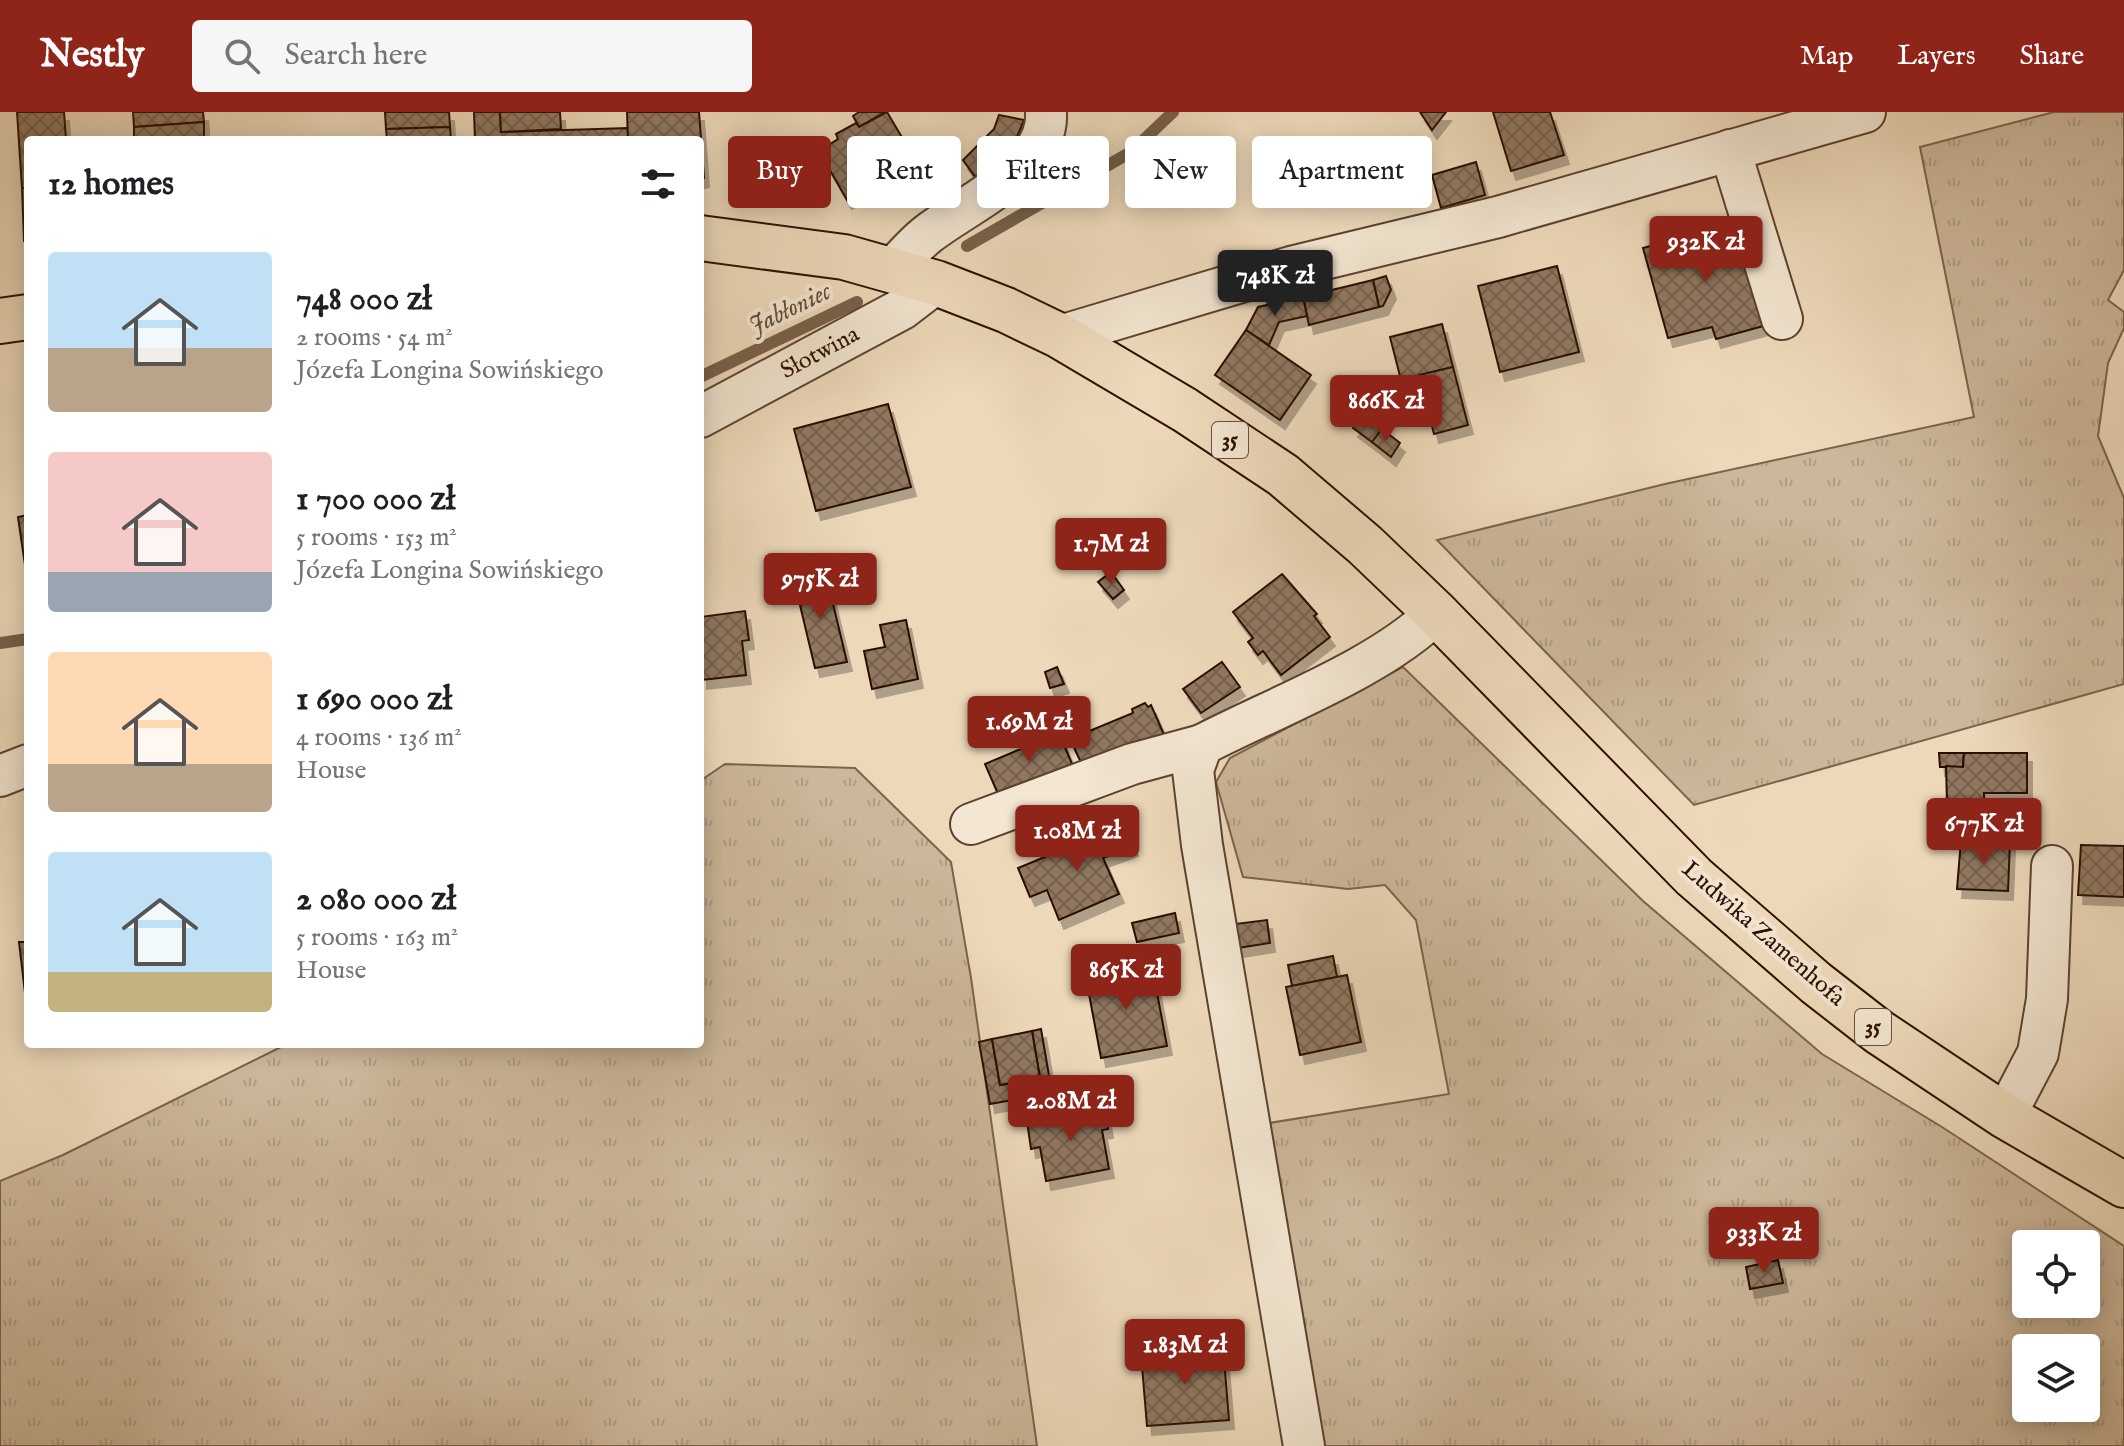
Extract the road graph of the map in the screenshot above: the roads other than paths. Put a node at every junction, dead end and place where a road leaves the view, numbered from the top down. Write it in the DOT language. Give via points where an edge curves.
graph roads {
  1 [pos="1046,112"];
  2 [pos="1865,112"];
  3 [pos="1730,150"];
  4 [pos="704,238"];
  5 [pos="893,269"];
  6 [pos="936,283"];
  7 [pos="24,318"];
  8 [pos="1782,319"];
  9 [pos="0,321"];
  10 [pos="1060,336"];
  11 [pos="704,415"];
  12 [pos="1436,613"];
  13 [pos="1202,745"];
  14 [pos="24,767"];
  15 [pos="0,776"];
  16 [pos="971,824"];
  17 [pos="2052,866"];
  18 [pos="2005,1116"];
  19 [pos="2124,1185"];
  20 [pos="1304,1446"];
  1 -- 5 [label="street" via="1037,147 1019,171 927,235"];
  2 -- 3 [label="street"];
  3 -- 8 [label="street"];
  3 -- 10 [label="street" via="1498,217 1291,267"];
  4 -- 5 [label="main road, 35" via="791,248"];
  5 -- 6 [label="main road, 35"];
  6 -- 10 [label="main road, 35"];
  6 -- 11 [label="street, Słotwina" via="902,309"];
  7 -- 9 [label="main road"];
  10 -- 12 [label="main road, 35" via="1283,475"];
  12 -- 13 [label="street" via="1412,637 1377,658"];
  12 -- 18 [label="main road, Ludwika Zamenhofa / 35" via="1649,833 1816,983"];
  13 -- 16 [label="street" via="1132,764"];
  13 -- 20 [label="street" via="1193,770 1202,845"];
  14 -- 15 [label="street"];
  17 -- 18 [label="street" via="2047,999 2038,1053"];
  18 -- 19 [label="main road, Ludwika Zamenhofa / 35"];
}
